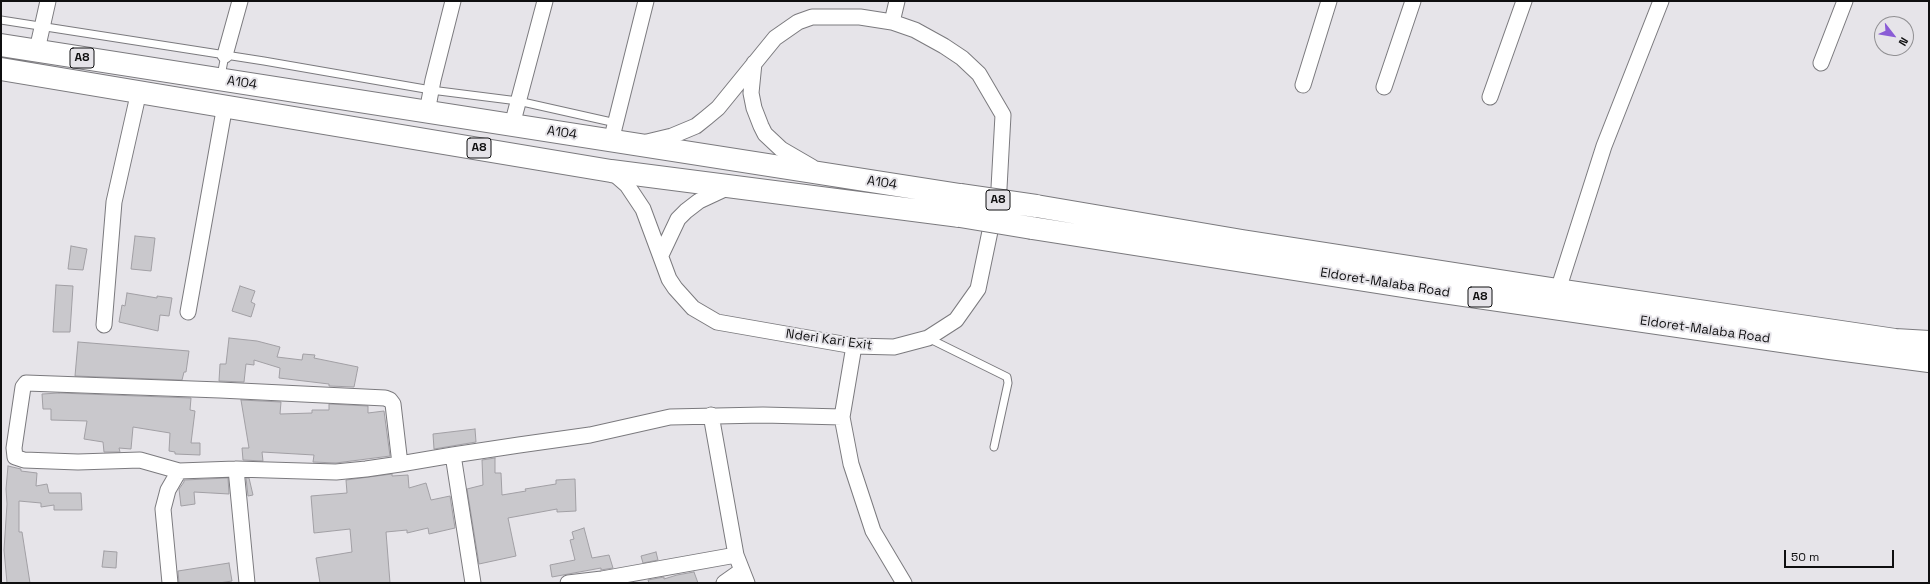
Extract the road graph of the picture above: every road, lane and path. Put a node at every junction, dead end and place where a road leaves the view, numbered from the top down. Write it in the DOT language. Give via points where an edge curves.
graph roads {
  1 [pos="48,1"];
  2 [pos="240,1"];
  3 [pos="453,1"];
  4 [pos="545,1"];
  5 [pos="646,1"];
  6 [pos="897,1"];
  7 [pos="1329,1"];
  8 [pos="1413,1"];
  9 [pos="1524,1"];
  10 [pos="1661,1"];
  11 [pos="1845,1"];
  12 [pos="1,20"];
  13 [pos="892,22"];
  14 [pos="42,27"];
  15 [pos="1,45"];
  16 [pos="37,50"];
  17 [pos="225,55"];
  18 [pos="754,62"];
  19 [pos="1821,63"];
  20 [pos="1,69"];
  21 [pos="220,80"];
  22 [pos="1303,85"];
  23 [pos="1384,87"];
  24 [pos="431,90"];
  25 [pos="139,91"];
  26 [pos="1490,97"];
  27 [pos="518,101"];
  28 [pos="224,105"];
  29 [pos="427,112"];
  30 [pos="512,125"];
  31 [pos="614,132"];
  32 [pos="637,145"];
  33 [pos="611,171"];
  34 [pos="824,174"];
  35 [pos="732,186"];
  36 [pos="1036,206"];
  37 [pos="661,255"];
  38 [pos="1558,290"];
  39 [pos="188,312"];
  40 [pos="104,325"];
  41 [pos="928,338"];
  42 [pos="1929,342"];
  43 [pos="854,346"];
  44 [pos="1929,361"];
  45 [pos="711,415"];
  46 [pos="842,417"];
  47 [pos="994,447"];
  48 [pos="453,455"];
  49 [pos="400,464"];
  50 [pos="236,469"];
  51 [pos="179,471"];
  52 [pos="736,555"];
  53 [pos="744,577"];
  54 [pos="170,583"];
  55 [pos="247,583"];
  56 [pos="473,583"];
  57 [pos="568,583"];
  58 [pos="724,583"];
  59 [pos="904,583"];
  1 -- 14 [label="street"];
  2 -- 17 [label="street"];
  3 -- 24 [label="street"];
  4 -- 27 [label="street"];
  5 -- 31 [label="street"];
  6 -- 13 [label="street"];
  7 -- 22 [label="street"];
  8 -- 23 [label="street"];
  9 -- 26 [label="street"];
  10 -- 38 [label="street" via="1604,146"];
  11 -- 19 [label="street"];
  12 -- 14 [label="lane"];
  13 -- 18 [label="street" via="860,17 812,17 798,22 780,34"];
  13 -- 41 [label="street, Nderi Kari Exit" via="929,36 962,58 979,74 1003,115 998,188 978,289 956,320"];
  14 -- 16 [label="street"];
  14 -- 17 [label="lane"];
  15 -- 16 [label="highway, A8"];
  16 -- 21 [label="highway, A104 / A8"];
  17 -- 21 [label="lane"];
  17 -- 24 [label="lane"];
  18 -- 32 [label="street" via="718,108 696,126 672,136"];
  18 -- 34 [label="street" via="751,93 754,108 765,134 787,153"];
  20 -- 25 [label="highway, A8"];
  21 -- 29 [label="highway, A104 / A8"];
  24 -- 27 [label="lane"];
  24 -- 29 [label="street"];
  25 -- 28 [label="highway, A8"];
  25 -- 40 [label="street" via="114,202"];
  27 -- 30 [label="street"];
  27 -- 31 [label="lane"];
  28 -- 33 [label="highway, A8"];
  28 -- 39 [label="street"];
  29 -- 30 [label="highway, A104 / A8"];
  30 -- 31 [label="highway, A104 / A8"];
  31 -- 32 [label="highway, A104 / A8"];
  32 -- 34 [label="highway, A104 / A8"];
  33 -- 35 [label="highway, A8"];
  33 -- 37 [label="street, Nderi Kari Exit" via="636,196"];
  34 -- 36 [label="highway, A104 / A8, bridge"];
  35 -- 37 [label="street" via="699,201 686,211 678,219"];
  35 -- 44 [label="highway, Eldoret-Malaba Road / A8, bridge" via="960,216 1428,290"];
  36 -- 38 [label="highway, Eldoret-Malaba Road / A8" via="1242,242"];
  37 -- 43 [label="street, Nderi Kari Exit" via="669,279 680,295 707,318 717,322"];
  38 -- 42 [label="highway, Eldoret-Malaba Road / A8" via="1895,340"];
  41 -- 43 [label="street, Nderi Kari Exit" via="894,347"];
  41 -- 47 [label="lane" via="1007,378 1008,384"];
  43 -- 46 [label="street"];
  45 -- 46 [label="street"];
  45 -- 48 [label="street" via="670,417 590,435"];
  45 -- 52 [label="street"];
  46 -- 59 [label="street" via="851,464 873,531"];
  48 -- 49 [label="street"];
  48 -- 56 [label="street"];
  49 -- 50 [label="street" via="336,472"];
  49 -- 51 [label="street" via="393,404 385,398 26,383 24,385 14,448 15,457 24,460 78,462 140,460"];
  50 -- 51 [label="street"];
  50 -- 55 [label="street"];
  51 -- 54 [label="street" via="168,490 163,509"];
  52 -- 53 [label="street"];
  52 -- 57 [label="street"];
  53 -- 58 [label="street"];
}
